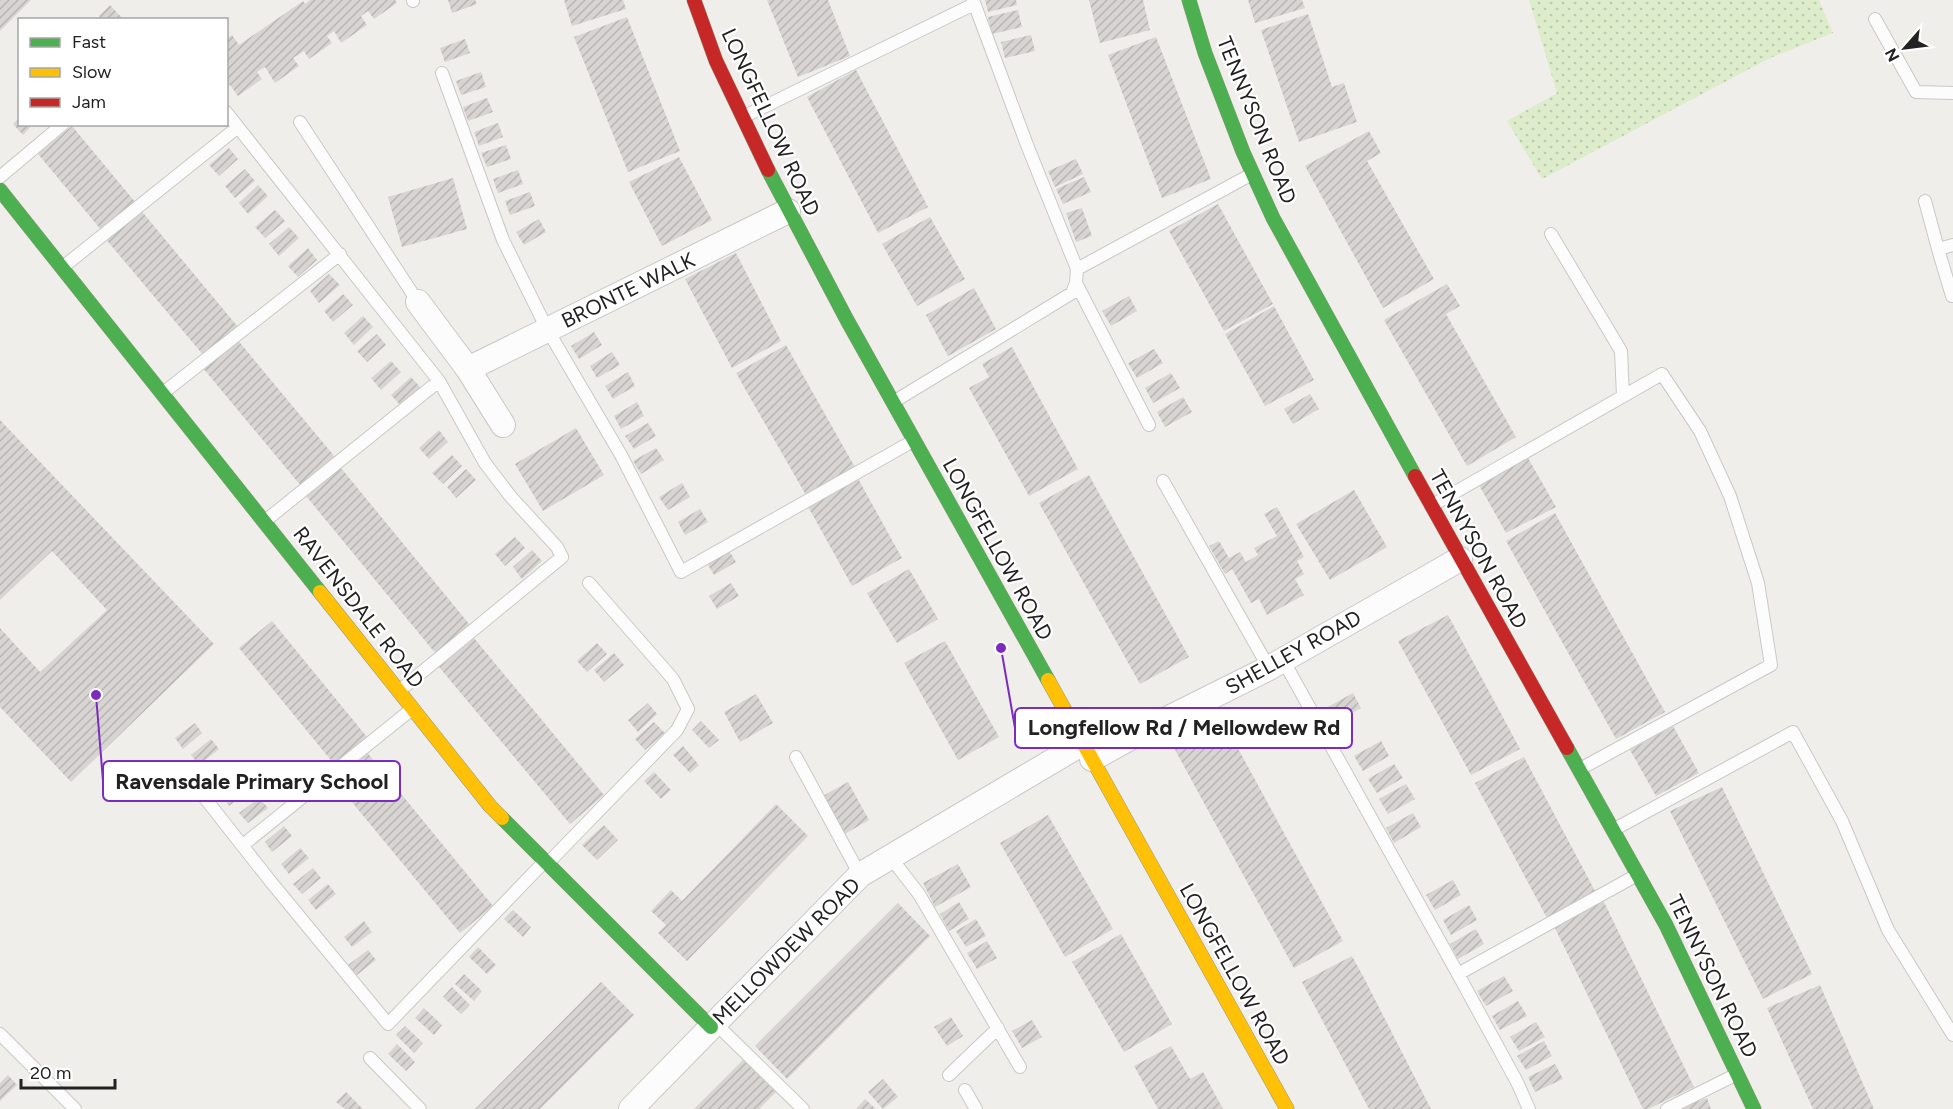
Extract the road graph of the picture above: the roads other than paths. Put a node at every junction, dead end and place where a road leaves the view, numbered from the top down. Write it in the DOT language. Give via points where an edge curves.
graph roads {
  1 [pos="694,0"];
  2 [pos="1189,0"];
  3 [pos="973,2"];
  4 [pos="1875,19"];
  5 [pos="442,73"];
  6 [pos="1953,93"];
  7 [pos="228,114"];
  8 [pos="742,117"];
  9 [pos="300,122"];
  10 [pos="61,126"];
  11 [pos="238,127"];
  12 [pos="1253,174"];
  13 [pos="0,177"];
  14 [pos="0,190"];
  15 [pos="1925,201"];
  16 [pos="788,211"];
  17 [pos="1551,234"];
  18 [pos="1953,245"];
  19 [pos="1938,249"];
  20 [pos="340,254"];
  21 [pos="62,268"];
  22 [pos="1077,269"];
  23 [pos="1077,283"];
  24 [pos="1952,296"];
  25 [pos="418,302"];
  26 [pos="547,329"];
  27 [pos="468,369"];
  28 [pos="439,381"];
  29 [pos="162,394"];
  30 [pos="1623,396"];
  31 [pos="893,402"];
  32 [pos="503,425"];
  33 [pos="1149,425"];
  34 [pos="913,441"];
  35 [pos="1163,481"];
  36 [pos="1431,506"];
  37 [pos="264,522"];
  38 [pos="1460,559"];
  39 [pos="589,583"];
  40 [pos="1276,664"];
  41 [pos="399,691"];
  42 [pos="412,708"];
  43 [pos="1088,751"];
  44 [pos="796,757"];
  45 [pos="1579,770"];
  46 [pos="197,788"];
  47 [pos="1612,830"];
  48 [pos="243,845"];
  49 [pos="891,858"];
  50 [pos="547,861"];
  51 [pos="1638,874"];
  52 [pos="860,875"];
  53 [pos="1458,974"];
  54 [pos="713,1025"];
  55 [pos="998,1028"];
  56 [pos="0,1034"];
  57 [pos="1953,1035"];
  58 [pos="369,1058"];
  59 [pos="1020,1067"];
  60 [pos="1738,1073"];
  61 [pos="950,1075"];
  62 [pos="965,1090"];
  63 [pos="73,1108"];
  64 [pos="420,1109"];
  65 [pos="630,1109"];
  66 [pos="803,1109"];
  67 [pos="976,1109"];
  68 [pos="1287,1109"];
  69 [pos="1529,1109"];
  70 [pos="1667,1109"];
  71 [pos="1754,1109"];
  1 -- 8 [label="street, LONGFELLOW ROAD"];
  2 -- 12 [label="street, TENNYSON ROAD" via="1205,53"];
  3 -- 8 [label="lane"];
  3 -- 22 [label="lane"];
  4 -- 6 [label="lane" via="1916,92"];
  5 -- 26 [label="lane" via="503,240"];
  7 -- 11 [label="lane"];
  8 -- 16 [label="street, LONGFELLOW ROAD"];
  9 -- 25 [label="lane"];
  10 -- 13 [label="lane"];
  11 -- 20 [label="lane"];
  11 -- 21 [label="lane"];
  12 -- 22 [label="lane"];
  12 -- 36 [label="street, TENNYSON ROAD" via="1273,218"];
  14 -- 21 [label="street, RAVENSDALE ROAD"];
  15 -- 19 [label="lane"];
  16 -- 26 [label="street, BRONTE WALK"];
  16 -- 31 [label="street, LONGFELLOW ROAD"];
  17 -- 30 [label="lane" via="1621,351"];
  18 -- 19 [label="lane"];
  19 -- 24 [label="lane"];
  20 -- 28 [label="lane"];
  20 -- 29 [label="lane"];
  21 -- 29 [label="street, RAVENSDALE ROAD"];
  22 -- 23 [label="lane"];
  23 -- 31 [label="lane" via="1072,293"];
  23 -- 33 [label="lane"];
  25 -- 27 [label="street"];
  26 -- 27 [label="street, BRONTE WALK"];
  26 -- 34 [label="lane" via="621,455 681,572"];
  27 -- 32 [label="street"];
  28 -- 37 [label="lane"];
  28 -- 41 [label="lane" via="485,463 562,557"];
  29 -- 37 [label="street, RAVENSDALE ROAD"];
  30 -- 36 [label="lane"];
  30 -- 45 [label="lane" via="1662,374 1700,431 1730,496 1758,583 1771,665"];
  31 -- 34 [label="street, LONGFELLOW ROAD"];
  34 -- 43 [label="street, LONGFELLOW ROAD"];
  35 -- 40 [label="lane"];
  36 -- 38 [label="street, TENNYSON ROAD"];
  37 -- 41 [label="street, RAVENSDALE ROAD"];
  38 -- 40 [label="street, SHELLEY ROAD"];
  38 -- 45 [label="street, TENNYSON ROAD"];
  39 -- 50 [label="lane" via="673,679 688,709 677,730"];
  40 -- 43 [label="street, SHELLEY ROAD" via="1141,732"];
  40 -- 53 [label="lane"];
  41 -- 42 [label="street, RAVENSDALE ROAD"];
  42 -- 48 [label="lane"];
  42 -- 50 [label="street, RAVENSDALE ROAD" via="490,806"];
  43 -- 49 [label="street, MELLOWDEW ROAD"];
  43 -- 68 [label="street, LONGFELLOW ROAD"];
  44 -- 52 [label="lane"];
  45 -- 47 [label="street, TENNYSON ROAD"];
  46 -- 48 [label="lane"];
  47 -- 51 [label="street, TENNYSON ROAD"];
  47 -- 57 [label="lane" via="1793,732 1842,821 1888,930"];
  48 -- 50 [label="lane" via="388,1024"];
  49 -- 52 [label="street, MELLOWDEW ROAD"];
  49 -- 55 [label="lane" via="919,894"];
  50 -- 54 [label="street, RAVENSDALE ROAD"];
  51 -- 53 [label="lane"];
  51 -- 60 [label="street, TENNYSON ROAD"];
  52 -- 54 [label="street, MELLOWDEW ROAD"];
  53 -- 69 [label="lane"];
  54 -- 65 [label="street, MELLOWDEW ROAD"];
  54 -- 66 [label="lane"];
  55 -- 59 [label="lane"];
  55 -- 61 [label="lane"];
  56 -- 63 [label="lane"];
  58 -- 64 [label="lane"];
  60 -- 70 [label="lane"];
  60 -- 71 [label="street, TENNYSON ROAD"];
  62 -- 67 [label="lane"];
}
